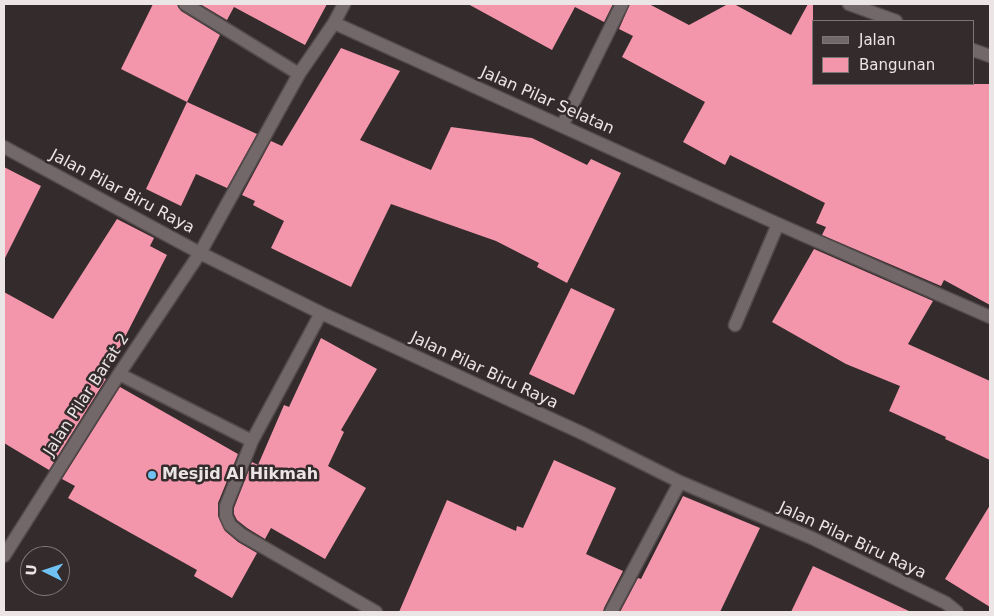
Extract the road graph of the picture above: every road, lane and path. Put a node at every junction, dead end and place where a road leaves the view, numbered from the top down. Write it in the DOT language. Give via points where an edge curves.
graph roads {
  1 [pos="185,4"];
  2 [pos="344,4"];
  3 [pos="622,4"];
  4 [pos="848,4"];
  5 [pos="893,20"];
  6 [pos="334,23"];
  7 [pos="974,50"];
  8 [pos="990,56"];
  9 [pos="299,74"];
  10 [pos="562,126"];
  11 [pos="4,147"];
  12 [pos="778,224"];
  13 [pos="200,253"];
  14 [pos="321,313"];
  15 [pos="990,317"];
  16 [pos="735,325"];
  17 [pos="119,374"];
  18 [pos="252,441"];
  19 [pos="680,482"];
  20 [pos="4,556"];
  21 [pos="376,612"];
  22 [pos="612,612"];
  23 [pos="957,612"];
  1 -- 9 [label="street"];
  2 -- 6 [label="street"];
  3 -- 10 [label="street"];
  4 -- 5 [label="street"];
  6 -- 9 [label="street"];
  6 -- 10 [label="street, Jalan Pilar Selatan"];
  7 -- 8 [label="street"];
  9 -- 13 [label="street"];
  10 -- 12 [label="street, Jalan Pilar Selatan"];
  11 -- 13 [label="street, Jalan Pilar Biru Raya"];
  12 -- 15 [label="street, Jalan Pilar Selatan"];
  12 -- 16 [label="street"];
  13 -- 14 [label="street, Jalan Pilar Biru Raya"];
  13 -- 17 [label="street, Jalan Pilar Barat 2"];
  14 -- 18 [label="street"];
  14 -- 19 [label="street, Jalan Pilar Biru Raya"];
  17 -- 18 [label="street"];
  17 -- 20 [label="street, Jalan Pilar Barat 2"];
  18 -- 21 [label="street" via="226,506 230,525"];
  19 -- 22 [label="street"];
  19 -- 23 [label="street, Jalan Pilar Biru Raya" via="812,538 946,603"];
}
